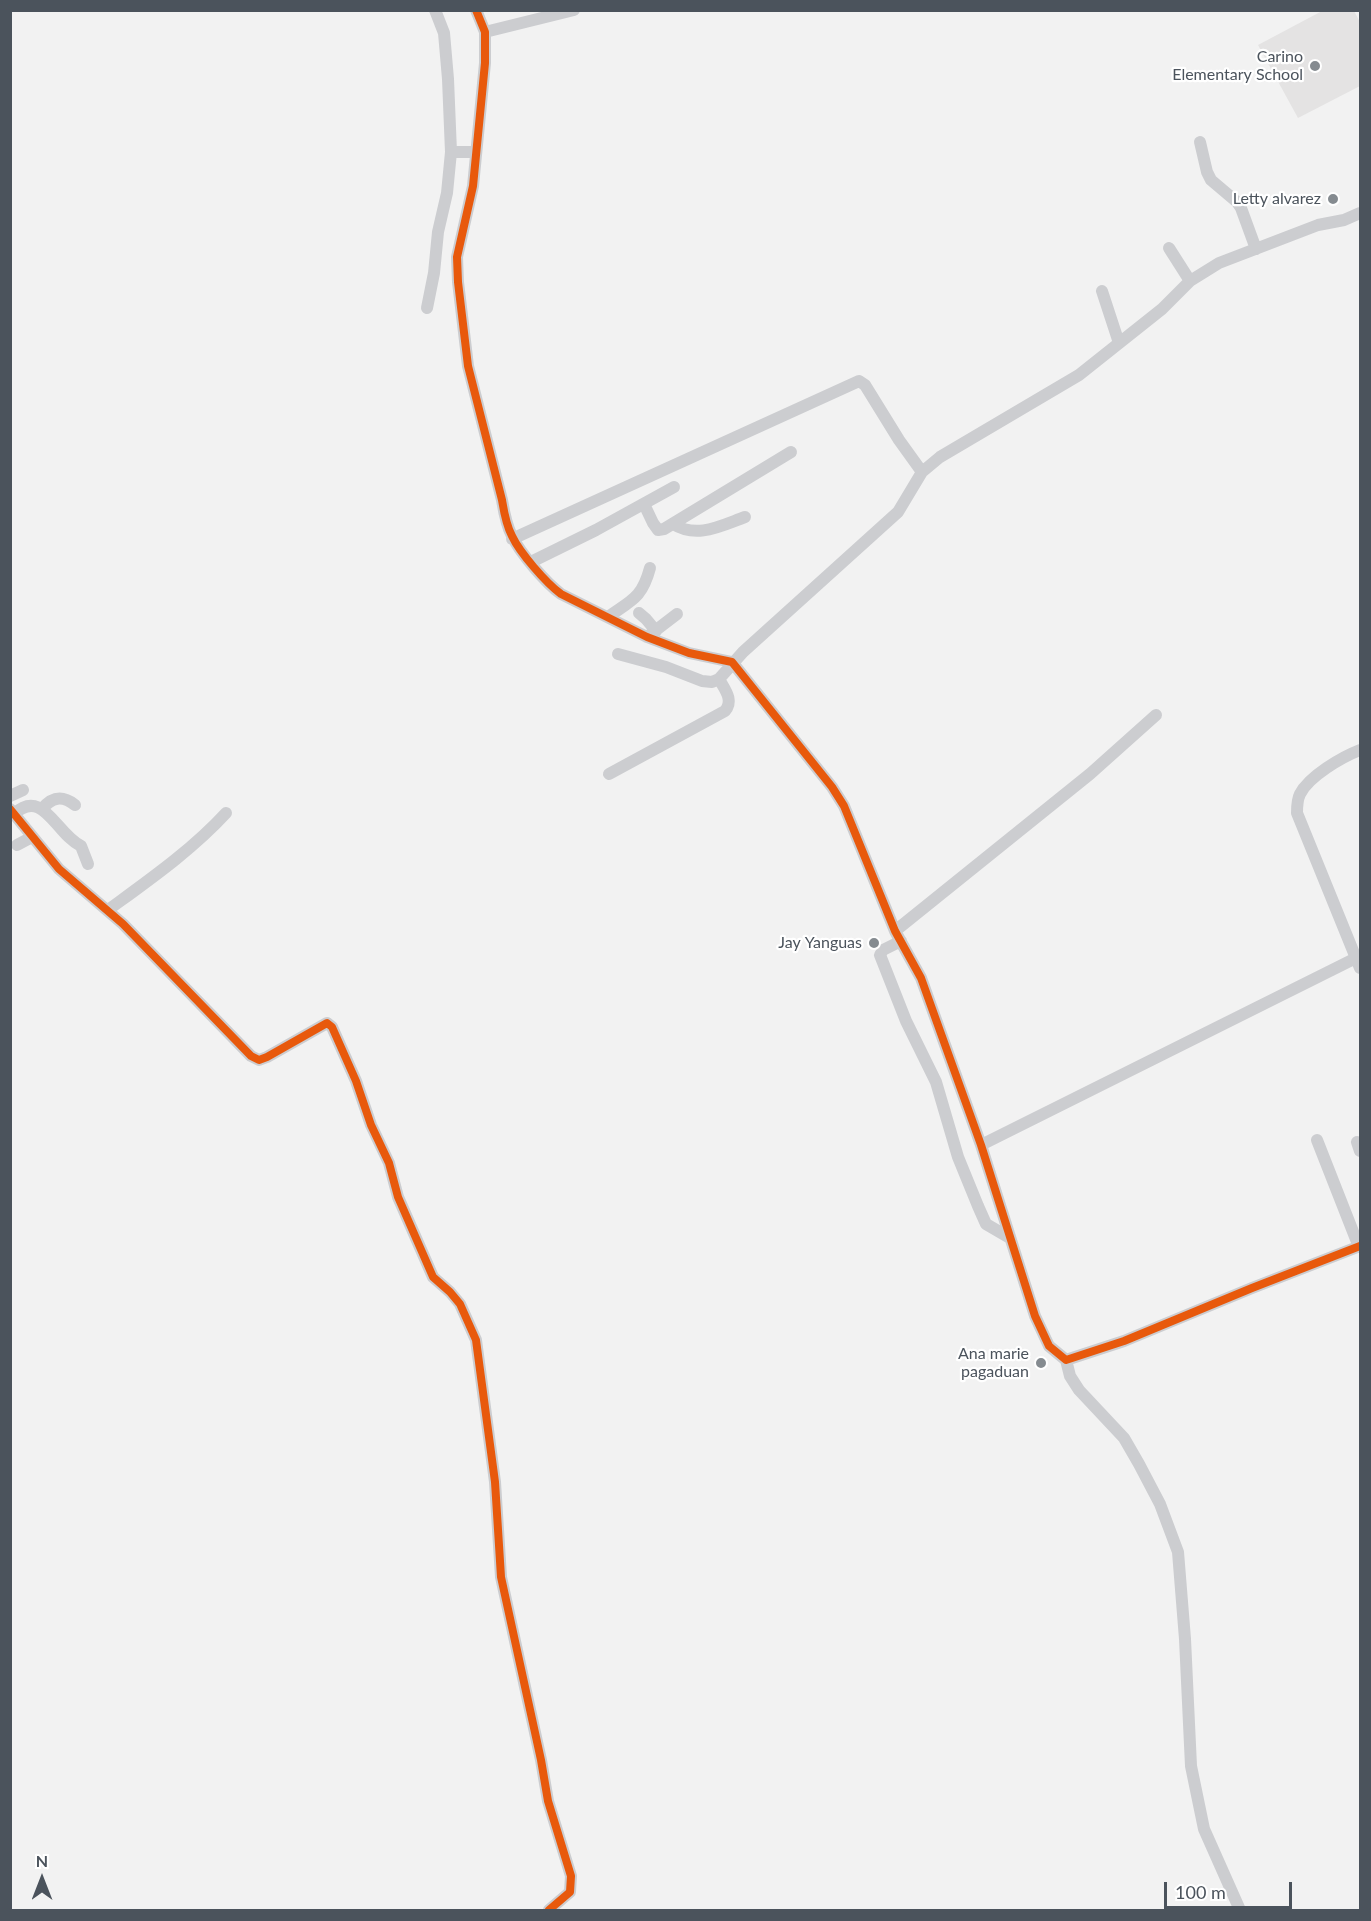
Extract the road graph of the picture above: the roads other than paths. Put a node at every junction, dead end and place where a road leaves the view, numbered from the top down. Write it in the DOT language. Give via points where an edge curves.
graph roads {
  1 [pos="435,10"];
  2 [pos="476,10"];
  3 [pos="574,10"];
  4 [pos="485,32"];
  5 [pos="1200,142"];
  6 [pos="453,152"];
  7 [pos="473,152"];
  8 [pos="1360,213"];
  9 [pos="1169,248"];
  10 [pos="1256,249"];
  11 [pos="1190,281"];
  12 [pos="1102,291"];
  13 [pos="427,308"];
  14 [pos="1119,343"];
  15 [pos="791,452"];
  16 [pos="922,472"];
  17 [pos="674,487"];
  18 [pos="644,504"];
  19 [pos="745,518"];
  20 [pos="673,524"];
  21 [pos="512,539"];
  22 [pos="531,562"];
  23 [pos="650,568"];
  24 [pos="639,613"];
  25 [pos="677,614"];
  26 [pos="608,617"];
  27 [pos="652,634"];
  28 [pos="618,654"];
  29 [pos="732,662"];
  30 [pos="719,678"];
  31 [pos="1156,716"];
  32 [pos="1360,750"];
  33 [pos="609,774"];
  34 [pos="23,790"];
  35 [pos="10,796"];
  36 [pos="75,805"];
  37 [pos="42,809"];
  38 [pos="12,812"];
  39 [pos="226,813"];
  40 [pos="32,837"];
  41 [pos="17,845"];
  42 [pos="88,864"];
  43 [pos="108,910"];
  44 [pos="898,936"];
  45 [pos="1358,963"];
  46 [pos="1317,1140"];
  47 [pos="981,1145"];
  48 [pos="1011,1238"];
  49 [pos="1360,1246"];
  50 [pos="1066,1360"];
  51 [pos="549,1911"];
  52 [pos="1240,1911"];
  1 -- 6 [label="street" via="444,33"];
  2 -- 4 [label="street"];
  3 -- 4 [label="street"];
  4 -- 7 [label="street" via="482,97"];
  5 -- 10 [label="street" via="1211,180 1241,208"];
  6 -- 7 [label="street"];
  6 -- 13 [label="street"];
  7 -- 21 [label="street" via="473,186 457,257 458,282 468,366"];
  8 -- 10 [label="street"];
  9 -- 11 [label="street"];
  10 -- 11 [label="street" via="1219,263"];
  11 -- 14 [label="street"];
  12 -- 14 [label="street"];
  14 -- 16 [label="street" via="1079,375 940,457"];
  15 -- 20 [label="street"];
  16 -- 21 [label="street" via="859,381"];
  16 -- 29 [label="street" via="898,512"];
  17 -- 18 [label="street"];
  18 -- 20 [label="street" via="658,530"];
  18 -- 22 [label="street"];
  19 -- 20 [label="street" via="697,532 684,531"];
  21 -- 22 [label="street"];
  22 -- 26 [label="street" via="555,590"];
  23 -- 26 [label="street" via="638,596"];
  24 -- 27 [label="street"];
  25 -- 27 [label="street"];
  26 -- 27 [label="street"];
  27 -- 29 [label="street" via="689,652"];
  28 -- 30 [label="street" via="702,681"];
  29 -- 30 [label="street"];
  29 -- 44 [label="street" via="844,806"];
  30 -- 33 [label="street" via="730,699 725,711"];
  31 -- 44 [label="street"];
  32 -- 45 [label="street" via="1313,779 1297,804 1299,822"];
  34 -- 35 [label="street"];
  36 -- 37 [label="street" via="58,797"];
  37 -- 38 [label="street" via="28,805"];
  37 -- 42 [label="street" via="71,841 81,846"];
  38 -- 40 [label="street"];
  39 -- 43 [label="street" via="154,877"];
  40 -- 41 [label="street"];
  40 -- 43 [label="street" via="59,869"];
  43 -- 51 [label="street" via="255,1059 267,1057 324,1024 332,1027 433,1277 454,1296 469,1320 476,1340 492,1455 501,1578 548,1802 571,1876 570,1892"];
  44 -- 47 [label="street" via="921,978"];
  44 -- 48 [label="street" via="880,953 881,960 936,1082 958,1157 986,1224"];
  45 -- 47 [label="street"];
  46 -- 49 [label="street"];
  47 -- 48 [label="street"];
  48 -- 50 [label="street" via="1035,1316 1049,1346"];
  49 -- 50 [label="street" via="1124,1341"];
  50 -- 52 [label="street" via="1078,1390 1124,1438 1160,1504 1178,1552 1191,1766 1204,1829"];
}
